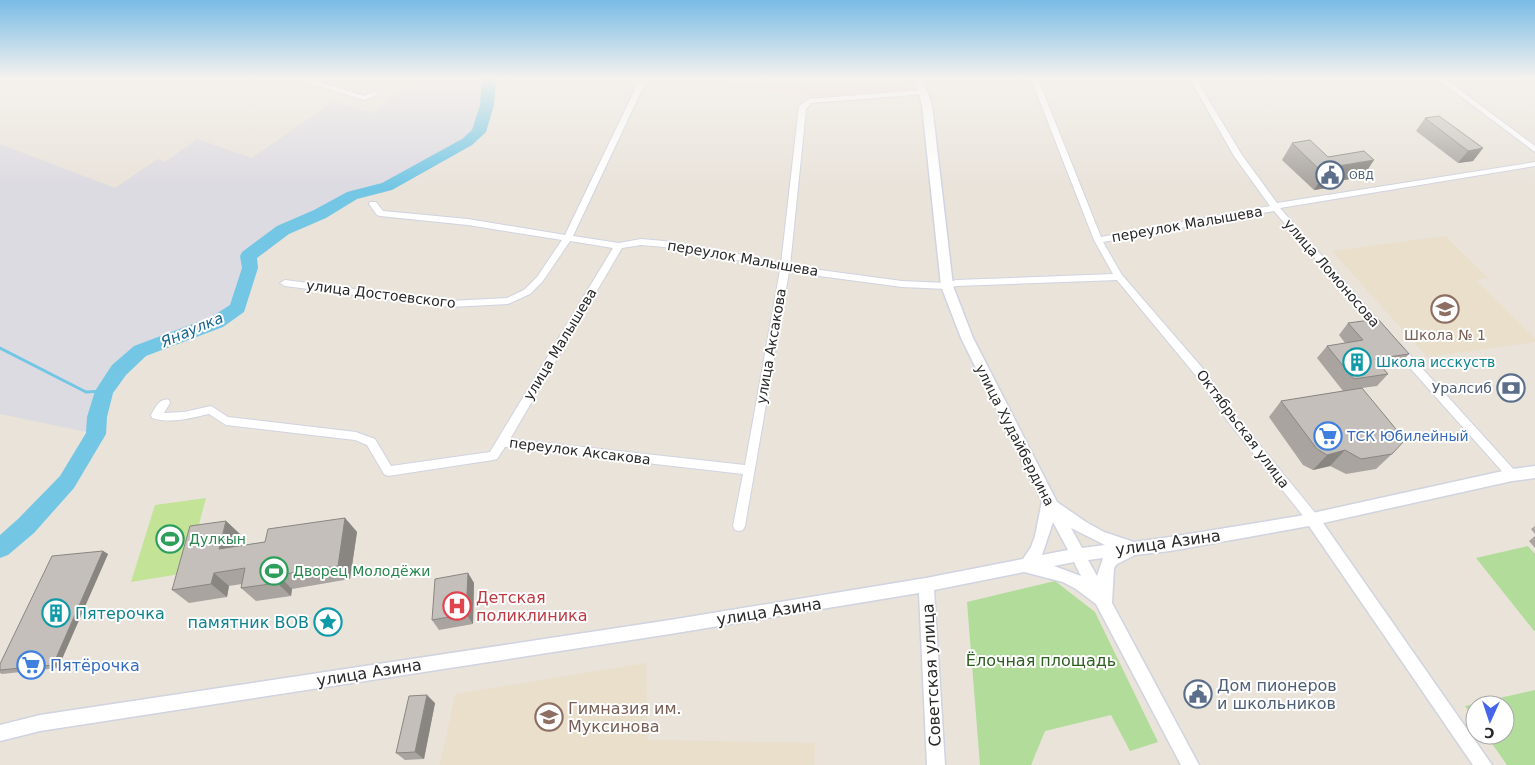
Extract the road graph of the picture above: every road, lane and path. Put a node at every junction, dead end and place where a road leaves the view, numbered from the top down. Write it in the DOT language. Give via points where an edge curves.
graph roads {
  1 [pos="626,115"];
  2 [pos="801,115"];
  3 [pos="928,115"];
  4 [pos="1048,115"];
  5 [pos="1214,115"];
  6 [pos="1488,115"];
  7 [pos="1535,150"];
  8 [pos="1535,164"];
  9 [pos="373,204"];
  10 [pos="1275,207"];
  11 [pos="568,238"];
  12 [pos="1098,240"];
  13 [pos="619,246"];
  14 [pos="785,268"];
  15 [pos="1119,277"];
  16 [pos="285,283"];
  17 [pos="947,286"];
  18 [pos="1386,334"];
  19 [pos="1392,342"];
  20 [pos="165,403"];
  21 [pos="502,442"];
  22 [pos="750,470"];
  23 [pos="1535,472"];
  24 [pos="1512,475"];
  25 [pos="1049,501"];
  26 [pos="1312,518"];
  27 [pos="739,526"];
  28 [pos="1137,547"];
  29 [pos="1077,555"];
  30 [pos="1026,566"];
  31 [pos="926,584"];
  32 [pos="1106,609"];
  33 [pos="0,734"];
  34 [pos="936,765"];
  35 [pos="1190,765"];
  36 [pos="1483,765"];
  1 -- 11 [label="street"];
  2 -- 14 [label="street, улица Аксакова"];
  3 -- 17 [label="street, улица Худайбердина"];
  4 -- 12 [label="street, Октябрьская улица"];
  5 -- 10 [label="street, улица Ломоносова" via="1238,156"];
  6 -- 7 [label="street"];
  8 -- 10 [label="street, переулок Малышева"];
  9 -- 11 [label="street, переулок Малышева" via="380,213 468,222"];
  10 -- 12 [label="street, переулок Малышева"];
  10 -- 18 [label="street, улица Ломоносова"];
  11 -- 13 [label="street, переулок Малышева"];
  11 -- 16 [label="street, улица Достоевского" via="540,279 526,292 508,301 450,304"];
  12 -- 15 [label="street, Октябрьская улица"];
  13 -- 14 [label="street, переулок Малышева" via="641,242 664,244"];
  13 -- 21 [label="street, улица Малышева"];
  14 -- 17 [label="street, переулок Малышева" via="902,284"];
  14 -- 22 [label="street, улица Аксакова"];
  15 -- 17 [label="street, переулок Малышева" via="956,283"];
  15 -- 26 [label="street, Октябрьская улица" via="1201,374 1233,420"];
  17 -- 25 [label="street, улица Худайбердина" via="966,338"];
  19 -- 24 [label="street"];
  20 -- 21 [label="street, переулок Аксакова" via="156,415 186,416 211,410 226,421 356,436 371,442 388,471 493,456"];
  21 -- 22 [label="street, переулок Аксакова"];
  22 -- 27 [label="street, улица Аксакова"];
  23 -- 24 [label="street, улица Азина"];
  24 -- 26 [label="street, улица Азина"];
  25 -- 28 [label="street" via="1090,533"];
  25 -- 29 [label="street, улица Худайбердина"];
  25 -- 30 [label="street" via="1042,541"];
  26 -- 28 [label="street, улица Азина"];
  26 -- 36 [label="street, Октябрьская улица"];
  28 -- 29 [label="street, улица Азина"];
  28 -- 32 [label="street" via="1111,560 1106,570 1103,587"];
  29 -- 30 [label="street, улица Азина"];
  29 -- 32 [label="street, улица Худайбердина"];
  30 -- 31 [label="street, улица Азина"];
  30 -- 32 [label="street" via="1060,574 1077,582 1091,591"];
  31 -- 33 [label="street, улица Азина" via="670,627 53,721"];
  31 -- 34 [label="street, Советская улица"];
  32 -- 35 [label="street, улица Худайбердина"];
}
